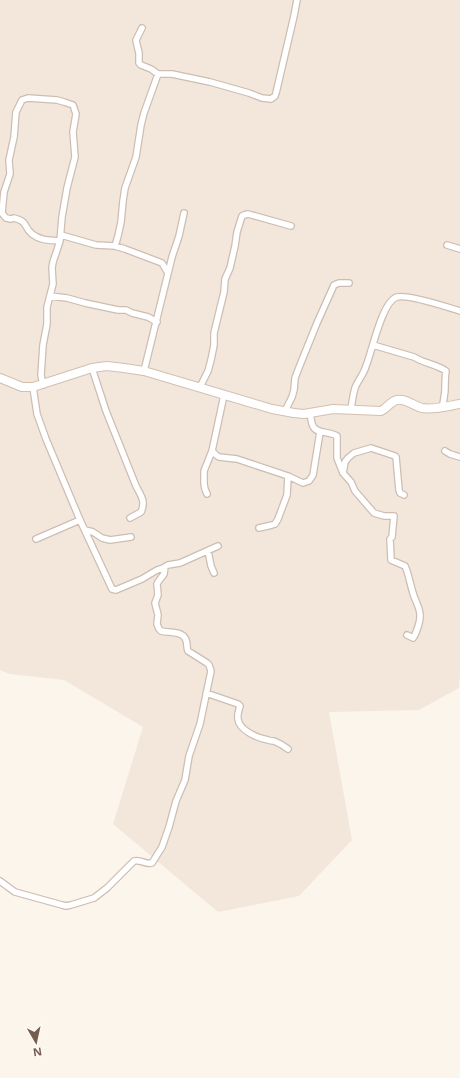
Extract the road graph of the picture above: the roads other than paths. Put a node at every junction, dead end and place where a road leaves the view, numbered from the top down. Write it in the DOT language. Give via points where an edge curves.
graph roads {
  1 [pos="296,0"];
  2 [pos="142,28"];
  3 [pos="158,74"];
  4 [pos="2,192"];
  5 [pos="184,213"];
  6 [pos="291,226"];
  7 [pos="60,238"];
  8 [pos="447,245"];
  9 [pos="115,246"];
  10 [pos="460,249"];
  11 [pos="168,273"];
  12 [pos="349,283"];
  13 [pos="50,296"];
  14 [pos="460,311"];
  15 [pos="157,322"];
  16 [pos="373,345"];
  17 [pos="92,368"];
  18 [pos="144,371"];
  19 [pos="0,378"];
  20 [pos="43,385"];
  21 [pos="33,388"];
  22 [pos="200,388"];
  23 [pos="224,395"];
  24 [pos="460,404"];
  25 [pos="443,406"];
  26 [pos="351,409"];
  27 [pos="285,411"];
  28 [pos="310,413"];
  29 [pos="320,432"];
  30 [pos="212,451"];
  31 [pos="445,451"];
  32 [pos="460,457"];
  33 [pos="343,473"];
  34 [pos="288,476"];
  35 [pos="207,494"];
  36 [pos="404,495"];
  37 [pos="130,518"];
  38 [pos="80,520"];
  39 [pos="259,528"];
  40 [pos="85,530"];
  41 [pos="131,537"];
  42 [pos="36,539"];
  43 [pos="218,546"];
  44 [pos="208,551"];
  45 [pos="165,567"];
  46 [pos="214,573"];
  47 [pos="407,635"];
  48 [pos="206,693"];
  49 [pos="288,749"];
  50 [pos="0,881"];
  1 -- 3 [label="street" via="273,98 262,98 172,74"];
  2 -- 3 [label="street" via="136,40 139,63"];
  3 -- 9 [label="street" via="144,113 136,157 125,188"];
  4 -- 7 [label="street" via="3,216 20,219 32,234 43,240"];
  4 -- 7 [label="street" via="10,174 9,160 16,112 22,100 57,100 73,105 76,114 73,132 75,157 67,188"];
  5 -- 11 [label="street"];
  6 -- 22 [label="street" via="248,214 242,216 214,330 210,366"];
  7 -- 9 [label="street"];
  7 -- 13 [label="street" via="53,262"];
  8 -- 10 [label="street"];
  9 -- 11 [label="street" via="159,262"];
  11 -- 15 [label="street"];
  12 -- 27 [label="street" via="334,285 330,291 295,378 292,397"];
  13 -- 15 [label="street" via="126,310"];
  13 -- 20 [label="street" via="43,345"];
  14 -- 16 [label="street" via="417,299 396,297 389,303 378,325"];
  15 -- 18 [label="street"];
  16 -- 25 [label="street" via="414,357 446,371"];
  16 -- 26 [label="street" via="366,368 355,387"];
  17 -- 18 [label="street" via="107,366"];
  17 -- 20 [label="street"];
  17 -- 37 [label="street" via="106,411 144,504 141,512"];
  18 -- 22 [label="street"];
  19 -- 21 [label="street" via="22,387"];
  20 -- 21 [label="street"];
  21 -- 38 [label="street" via="37,414"];
  22 -- 23 [label="street"];
  23 -- 27 [label="street"];
  23 -- 30 [label="street"];
  24 -- 25 [label="street"];
  25 -- 26 [label="street" via="421,408 401,400 393,402 381,411"];
  26 -- 28 [label="street"];
  27 -- 28 [label="street"];
  28 -- 29 [label="street" via="313,427"];
  29 -- 33 [label="street" via="329,432 337,436 338,458"];
  29 -- 34 [label="street" via="312,478 303,482"];
  30 -- 34 [label="street" via="219,457 237,459"];
  30 -- 35 [label="street" via="204,471"];
  31 -- 32 [label="street"];
  33 -- 36 [label="street" via="345,462 354,453 372,448 392,455 396,457 399,490"];
  33 -- 47 [label="street" via="374,514 394,516 390,539 391,560 405,566 420,618 413,638"];
  34 -- 39 [label="street" via="287,495 278,519 275,524"];
  38 -- 40 [label="street"];
  38 -- 42 [label="street"];
  40 -- 41 [label="street" via="107,540"];
  40 -- 45 [label="street" via="112,589 116,590"];
  43 -- 44 [label="street"];
  44 -- 45 [label="street"];
  44 -- 46 [label="street"];
  45 -- 48 [label="street" via="164,574 157,584 158,595 155,603 158,627 161,631 182,635 186,639 188,651 209,665 211,675"];
  48 -- 49 [label="street" via="238,704 238,720 244,729"];
  48 -- 50 [label="street" via="185,780 162,847 152,863 134,861 94,898 66,906 15,892"];
}
